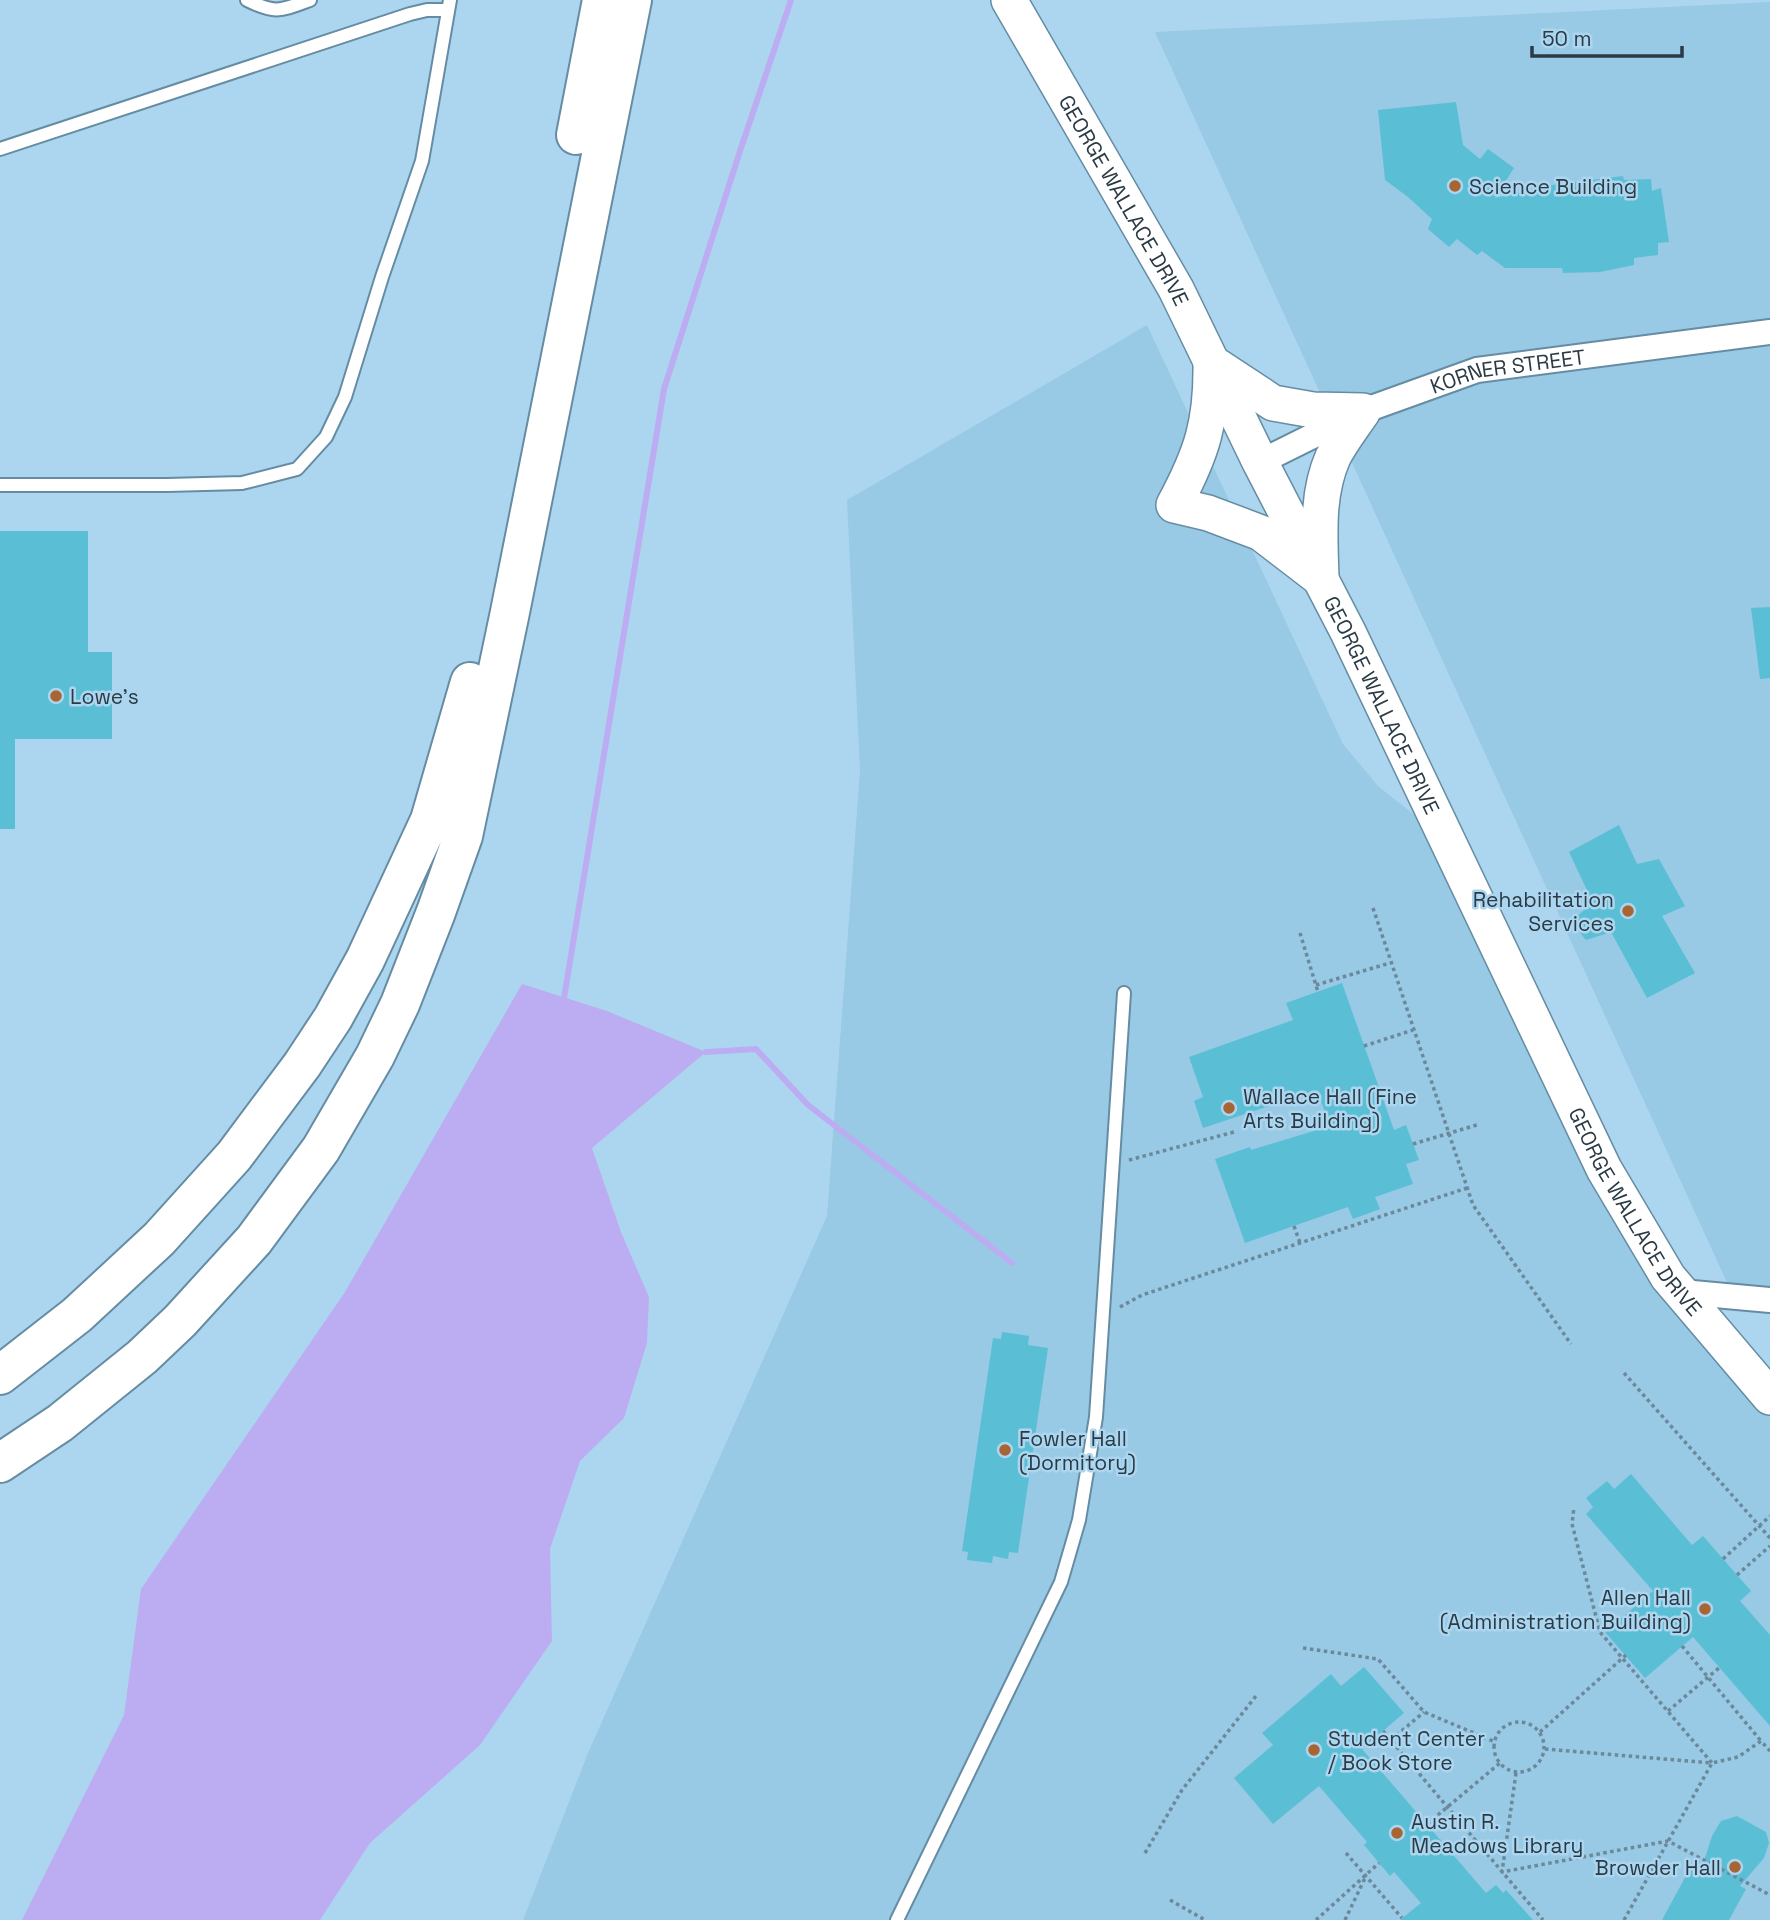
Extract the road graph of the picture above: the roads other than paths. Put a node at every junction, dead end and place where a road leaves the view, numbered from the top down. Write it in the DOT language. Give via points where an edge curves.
graph roads {
  1 [pos="247,0"];
  2 [pos="310,0"];
  3 [pos="602,0"];
  4 [pos="632,0"];
  5 [pos="1009,0"];
  6 [pos="449,5"];
  7 [pos="0,149"];
  8 [pos="1770,332"];
  9 [pos="1211,362"];
  10 [pos="1363,411"];
  11 [pos="1260,462"];
  12 [pos="0,485"];
  13 [pos="1321,579"];
  14 [pos="1124,993"];
  15 [pos="1682,1292"];
  16 [pos="1770,1300"];
  17 [pos="0,1375"];
  18 [pos="1770,1397"];
  19 [pos="0,1463"];
  20 [pos="897,1920"];
  1 -- 2 [label="lane" via="268,10"];
  3 -- 17 [label="highway" via="491,587 470,684 430,820 333,1018 269,1111 159,1239 77,1315"];
  4 -- 19 [label="highway" via="463,836 400,1004 321,1149 232,1266 112,1382"];
  5 -- 9 [label="street, GEORGE WALLACE DRIVE" via="1176,289"];
  6 -- 7 [label="lane"];
  6 -- 12 [label="lane" via="422,161 345,397 326,437 297,470 242,483"];
  8 -- 10 [label="street, KORNER STREET" via="1477,370"];
  9 -- 10 [label="street" via="1273,403"];
  9 -- 11 [label="street, GEORGE WALLACE DRIVE"];
  9 -- 13 [label="street" via="1208,424 1193,470 1174,505 1261,533"];
  10 -- 11 [label="street, KORNER STREET"];
  10 -- 13 [label="street" via="1326,474 1319,527"];
  11 -- 13 [label="street, GEORGE WALLACE DRIVE"];
  13 -- 15 [label="street, GEORGE WALLACE DRIVE" via="1604,1169 1650,1249"];
  14 -- 20 [label="lane" via="1096,1417 1079,1520 1061,1582"];
  15 -- 16 [label="street"];
  15 -- 18 [label="street, GEORGE WALLACE DRIVE"];
}
